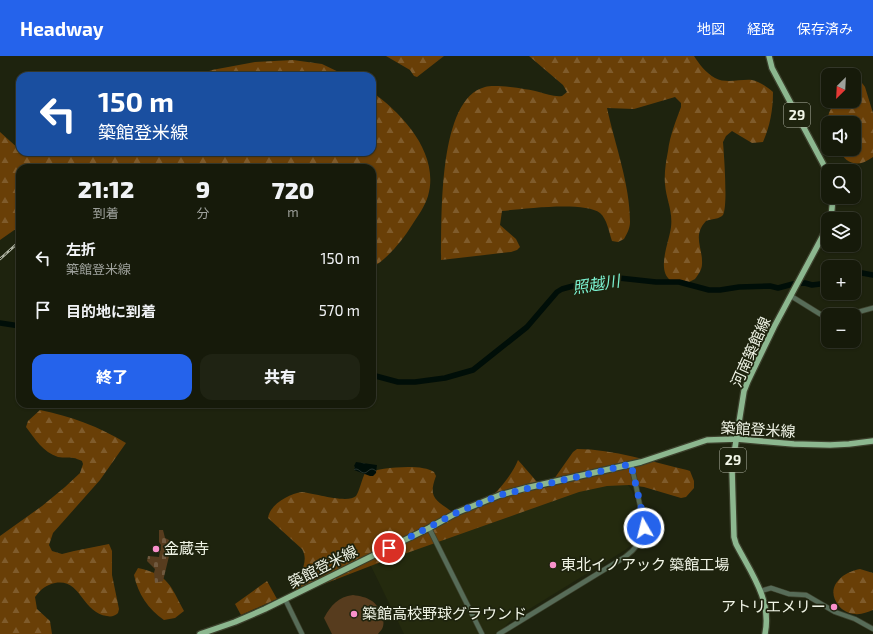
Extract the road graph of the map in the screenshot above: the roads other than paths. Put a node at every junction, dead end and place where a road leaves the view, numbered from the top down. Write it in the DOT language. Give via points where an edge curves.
graph roads {
  1 [pos="769,56"];
  2 [pos="823,164"];
  3 [pos="821,239"];
  4 [pos="792,293"];
  5 [pos="873,308"];
  6 [pos="861,311"];
  7 [pos="821,314"];
  8 [pos="737,439"];
  9 [pos="873,441"];
  10 [pos="631,464"];
  11 [pos="429,528"];
  12 [pos="761,591"];
  13 [pos="285,600"];
  14 [pos="873,629"];
  15 [pos="200,634"];
  16 [pos="302,634"];
  17 [pos="482,634"];
  18 [pos="499,634"];
  19 [pos="765,634"];
  1 -- 2 [label="main road, 29" via="772,68"];
  3 -- 4 [label="main road, 河南築館線 / 29"];
  4 -- 7 [label="street"];
  4 -- 8 [label="main road, 河南築館線 / 29" via="744,391"];
  5 -- 6 [label="street"];
  8 -- 9 [label="main road, 築館登米線" via="830,445"];
  8 -- 10 [label="main road, 築館登米線" via="707,440"];
  8 -- 12 [label="main road, 河南築館線 / 29" via="732,469 734,537"];
  10 -- 11 [label="main road, 築館登米線" via="500,495 458,512"];
  10 -- 18 [label="street" via="644,520 642,537 632,552"];
  11 -- 13 [label="main road, 築館登米線"];
  11 -- 17 [label="street"];
  12 -- 14 [label="street" via="771,588 789,594 806,595 835,612"];
  12 -- 19 [label="main road, 河南築館線 / 29" via="767,614"];
  13 -- 15 [label="main road, 築館登米線"];
  13 -- 16 [label="street"];
}
